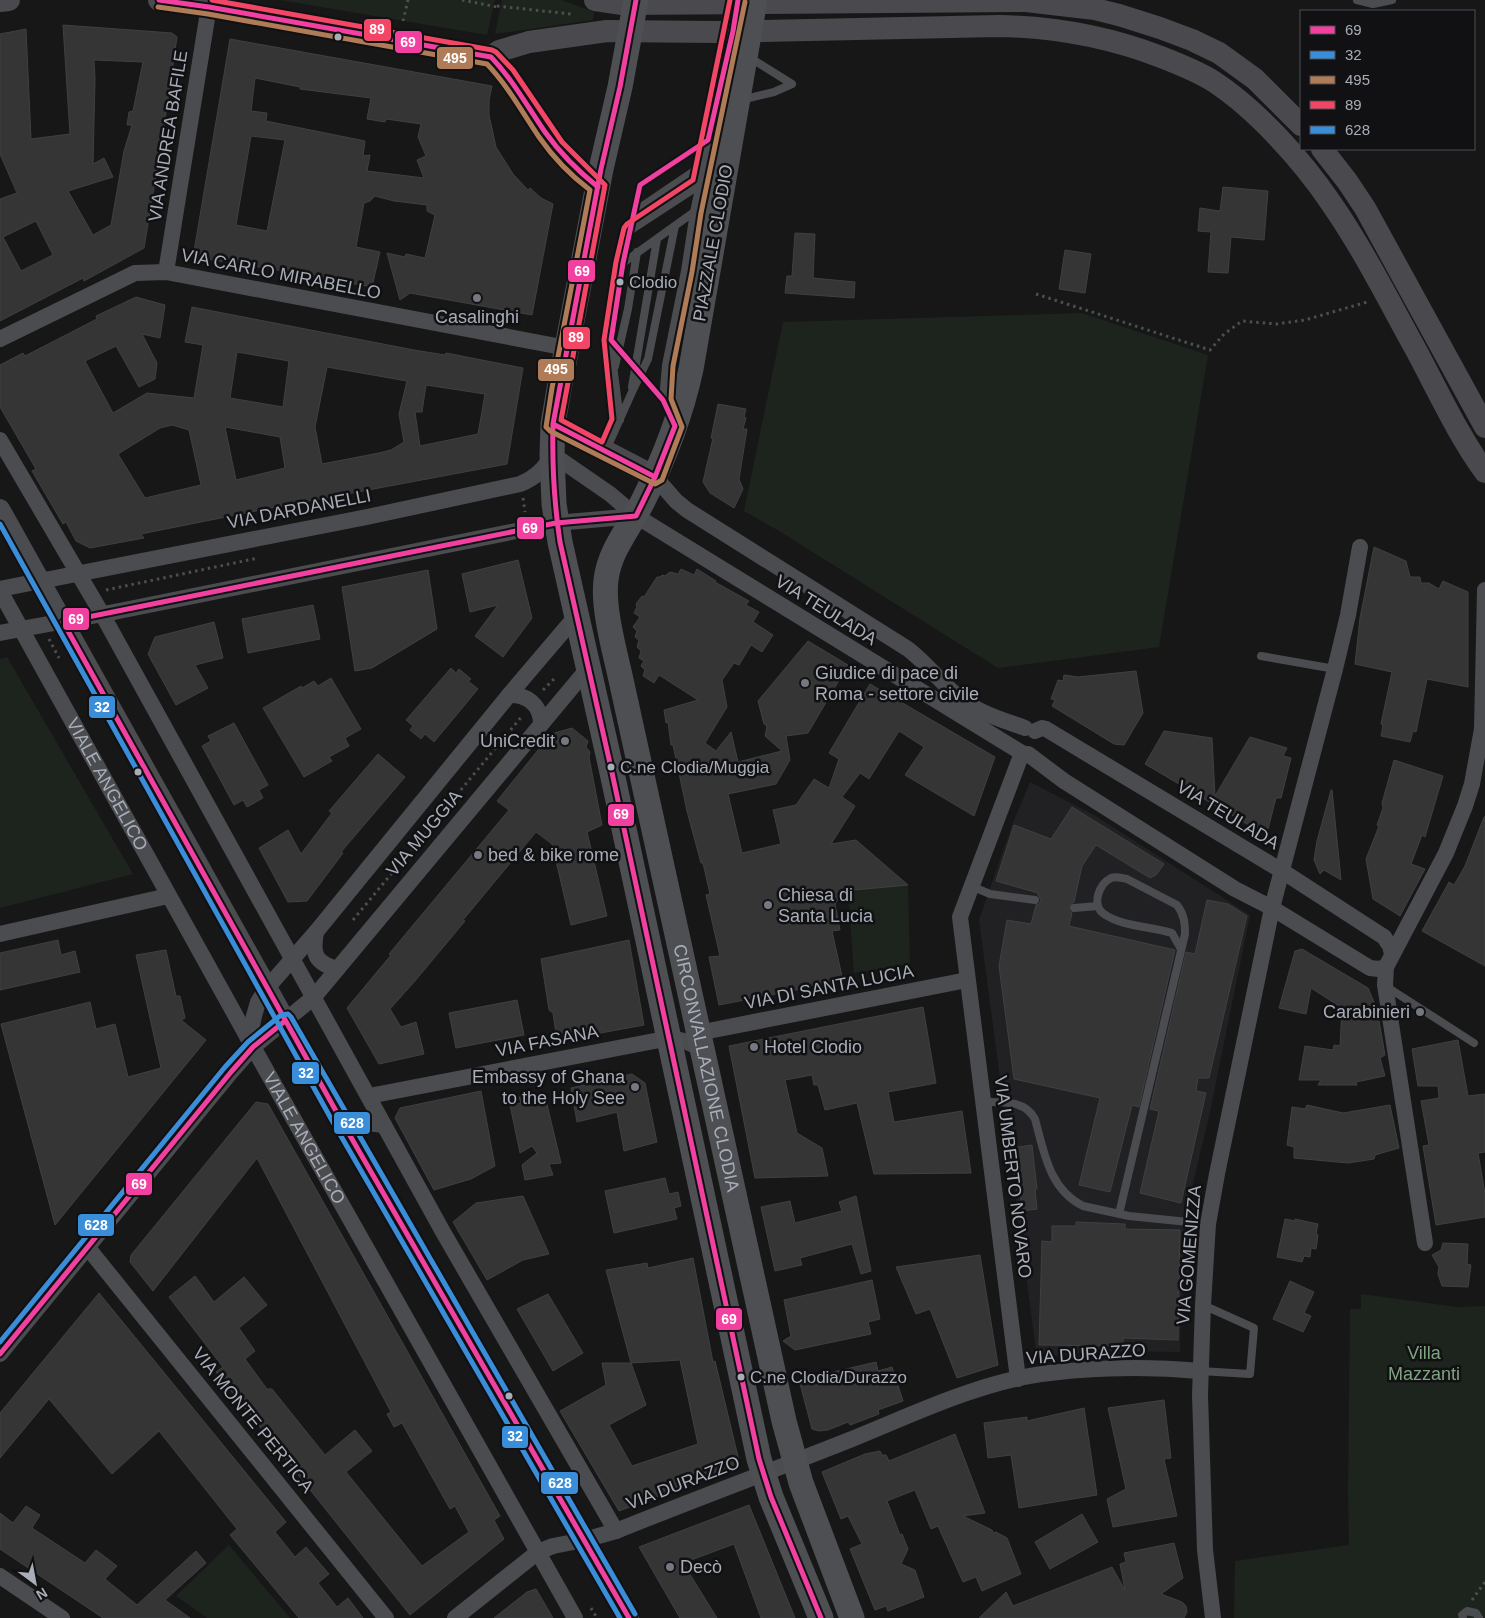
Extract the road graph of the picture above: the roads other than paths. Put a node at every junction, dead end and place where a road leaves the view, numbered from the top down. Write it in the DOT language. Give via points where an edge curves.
graph roads {
  1 [pos="9,0"];
  2 [pos="159,0"];
  3 [pos="595,0"];
  4 [pos="1357,0"];
  5 [pos="1392,0"];
  6 [pos="0,1"];
  7 [pos="635,2"];
  8 [pos="746,2"];
  9 [pos="209,4"];
  10 [pos="741,30"];
  11 [pos="630,31"];
  12 [pos="745,54"];
  13 [pos="491,57"];
  14 [pos="737,102"];
  15 [pos="1300,124"];
  16 [pos="708,140"];
  17 [pos="1323,150"];
  18 [pos="703,165"];
  19 [pos="700,185"];
  20 [pos="598,187"];
  21 [pos="635,211"];
  22 [pos="694,212"];
  23 [pos="674,226"];
  24 [pos="631,230"];
  25 [pos="657,239"];
  26 [pos="637,252"];
  27 [pos="623,263"];
  28 [pos="166,272"];
  29 [pos="0,339"];
  30 [pos="610,340"];
  31 [pos="567,348"];
  32 [pos="619,350"];
  33 [pos="634,367"];
  34 [pos="614,373"];
  35 [pos="641,375"];
  36 [pos="632,392"];
  37 [pos="663,400"];
  38 [pos="620,420"];
  39 [pos="553,424"];
  40 [pos="675,426"];
  41 [pos="1485,427"];
  42 [pos="0,440"];
  43 [pos="605,452"];
  44 [pos="552,454"];
  45 [pos="1485,472"];
  46 [pos="655,476"];
  47 [pos="0,509"];
  48 [pos="636,516"];
  49 [pos="556,523"];
  50 [pos="1360,547"];
  51 [pos="78,573"];
  52 [pos="41,581"];
  53 [pos="0,590"];
  54 [pos="1485,590"];
  55 [pos="102,614"];
  56 [pos="577,615"];
  57 [pos="63,622"];
  58 [pos="19,629"];
  59 [pos="0,632"];
  60 [pos="1261,656"];
  61 [pos="589,667"];
  62 [pos="1335,669"];
  63 [pos="509,694"];
  64 [pos="541,722"];
  65 [pos="1030,729"];
  66 [pos="1022,752"];
  67 [pos="1282,871"];
  68 [pos="971,886"];
  69 [pos="168,896"];
  70 [pos="1035,900"];
  71 [pos="1098,906"];
  72 [pos="1074,908"];
  73 [pos="1272,908"];
  74 [pos="316,932"];
  75 [pos="0,934"];
  76 [pos="1181,949"];
  77 [pos="293,959"];
  78 [pos="1389,960"];
  79 [pos="337,969"];
  80 [pos="967,980"];
  81 [pos="1385,986"];
  82 [pos="267,988"];
  83 [pos="314,996"];
  84 [pos="285,1021"];
  85 [pos="670,1038"];
  86 [pos="700,1041"];
  87 [pos="1474,1043"];
  88 [pos="253,1048"];
  89 [pos="369,1096"];
  90 [pos="983,1102"];
  91 [pos="340,1120"];
  92 [pos="384,1125"];
  93 [pos="1119,1214"];
  94 [pos="1208,1224"];
  95 [pos="1425,1243"];
  96 [pos="88,1248"];
  97 [pos="1202,1305"];
  98 [pos="0,1354"];
  99 [pos="1200,1371"];
  100 [pos="1018,1379"];
  101 [pos="794,1462"];
  102 [pos="763,1474"];
  103 [pos="616,1531"];
  104 [pos="584,1540"];
  105 [pos="546,1549"];
  106 [pos="0,1576"];
  107 [pos="1465,1615"];
  108 [pos="62,1618"];
  109 [pos="386,1618"];
  110 [pos="455,1618"];
  111 [pos="575,1618"];
  112 [pos="630,1618"];
  113 [pos="821,1618"];
  114 [pos="852,1618"];
  115 [pos="1213,1618"];
  116 [pos="1480,1618"];
  1 -- 6 [label="main road"];
  2 -- 9 [label="main road"];
  3 -- 7 [label="main road" via="622,4"];
  4 -- 5 [label="lane" via="1373,4"];
  7 -- 8 [label="main road"];
  7 -- 11 [label="main road"];
  8 -- 10 [label="main road, PIAZZALE CLODIO"];
  8 -- 15 [label="main road" via="1026,1 1106,12 1160,28 1232,61"];
  9 -- 13 [label="main road"];
  9 -- 28 [label="street, VIA ANDREA BAFILE"];
  10 -- 11 [label="main road"];
  10 -- 12 [label="main road, PIAZZALE CLODIO"];
  10 -- 16 [label="lane, PIAZZALE CLODIO"];
  10 -- 45 [label="main road" via="1029,27 1104,38 1154,54 1213,81 1267,127 1323,191 1342,219 1372,288"];
  11 -- 13 [label="main road" via="542,40 499,51"];
  11 -- 20 [label="main road"];
  12 -- 14 [label="main road, PIAZZALE CLODIO"];
  12 -- 14 [label="lane" via="792,84"];
  13 -- 20 [label="main road" via="510,77 545,133 566,159"];
  14 -- 40 [label="main road, PIAZZALE CLODIO" via="691,369"];
  16 -- 18 [label="lane, PIAZZALE CLODIO"];
  16 -- 21 [label="lane, PIAZZALE CLODIO" via="640,185"];
  17 -- 41 [label="main road" via="1361,201"];
  18 -- 19 [label="lane, PIAZZALE CLODIO"];
  18 -- 21 [label="lane, PIAZZALE CLODIO"];
  19 -- 22 [label="lane, PIAZZALE CLODIO"];
  19 -- 24 [label="lane, PIAZZALE CLODIO"];
  20 -- 31 [label="main road"];
  21 -- 24 [label="lane, PIAZZALE CLODIO"];
  22 -- 23 [label="lane, PIAZZALE CLODIO"];
  22 -- 37 [label="lane, PIAZZALE CLODIO" via="666,365"];
  23 -- 25 [label="lane, PIAZZALE CLODIO"];
  23 -- 35 [label="lane" via="648,359"];
  24 -- 27 [label="lane, PIAZZALE CLODIO"];
  25 -- 26 [label="lane, PIAZZALE CLODIO"];
  25 -- 33 [label="lane"];
  26 -- 27 [label="lane, PIAZZALE CLODIO"];
  26 -- 32 [label="lane, PIAZZALE CLODIO"];
  27 -- 30 [label="lane, PIAZZALE CLODIO"];
  28 -- 29 [label="street, VIA CARLO MIRABELLO" via="136,272"];
  28 -- 31 [label="street, VIA CARLO MIRABELLO"];
  30 -- 32 [label="lane, PIAZZALE CLODIO"];
  30 -- 34 [label="lane, PIAZZALE CLODIO"];
  31 -- 39 [label="main road"];
  32 -- 33 [label="lane, PIAZZALE CLODIO"];
  32 -- 34 [label="lane, PIAZZALE CLODIO"];
  33 -- 35 [label="lane, PIAZZALE CLODIO"];
  33 -- 36 [label="lane"];
  34 -- 38 [label="lane, PIAZZALE CLODIO"];
  35 -- 36 [label="lane"];
  35 -- 37 [label="lane, PIAZZALE CLODIO"];
  36 -- 38 [label="lane"];
  37 -- 40 [label="lane, PIAZZALE CLODIO"];
  38 -- 43 [label="lane"];
  39 -- 43 [label="main road"];
  39 -- 44 [label="main road"];
  40 -- 46 [label="main road, PIAZZALE CLODIO"];
  42 -- 51 [label="street"];
  43 -- 46 [label="main road"];
  44 -- 48 [label="street"];
  44 -- 49 [label="main road"];
  44 -- 51 [label="street, VIA DARDANELLI" via="537,474 520,484"];
  46 -- 48 [label="main road, PIAZZALE CLODIO"];
  46 -- 65 [label="street, VIA TEULADA" via="687,510 908,649 971,706"];
  47 -- 52 [label="street"];
  48 -- 49 [label="street"];
  48 -- 66 [label="street, VIA TEULADA"];
  48 -- 86 [label="main road, CIRCONVALLAZIONE CLODIA" via="612,556 606,599"];
  49 -- 55 [label="street"];
  49 -- 56 [label="main road, CIRCONVALLAZIONE CLODIA"];
  50 -- 62 [label="street, VIA GOMENIZZA"];
  51 -- 52 [label="street, VIA DARDANELLI"];
  51 -- 55 [label="street"];
  52 -- 53 [label="street, VIA DARDANELLI"];
  52 -- 57 [label="street"];
  53 -- 58 [label="street, VIALE ANGELICO"];
  54 -- 78 [label="street" via="1482,729 1472,784 1446,853"];
  55 -- 57 [label="street"];
  55 -- 77 [label="street"];
  56 -- 61 [label="main road, CIRCONVALLAZIONE CLODIA"];
  56 -- 63 [label="street, VIA MUGGIA"];
  57 -- 58 [label="street"];
  57 -- 82 [label="street"];
  58 -- 59 [label="street"];
  58 -- 69 [label="street, VIALE ANGELICO"];
  60 -- 62 [label="lane"];
  61 -- 64 [label="street, VIA MUGGIA"];
  61 -- 85 [label="main road, CIRCONVALLAZIONE CLODIA"];
  62 -- 67 [label="street, VIA GOMENIZZA"];
  63 -- 64 [label="street" via="532,702"];
  63 -- 74 [label="street, VIA MUGGIA"];
  64 -- 79 [label="street, VIA MUGGIA"];
  65 -- 66 [label="street" via="1038,736 1038,747"];
  65 -- 66 [label="street" via="1018,730 1014,735 1013,742"];
  65 -- 67 [label="street, VIA TEULADA" via="1046,729"];
  66 -- 68 [label="street, VIA UMBERTO NOVARO"];
  66 -- 73 [label="street, VIA TEULADA" via="1235,889"];
  67 -- 73 [label="street, VIA GOMENIZZA"];
  67 -- 78 [label="street, VIA TEULADA" via="1384,937 1390,946"];
  68 -- 70 [label="lane" via="1000,896"];
  68 -- 80 [label="street, VIA UMBERTO NOVARO" via="960,917"];
  69 -- 75 [label="street"];
  69 -- 88 [label="street, VIALE ANGELICO"];
  71 -- 72 [label="lane"];
  71 -- 76 [label="lane" via="1110,918 1172,933"];
  71 -- 76 [label="lane" via="1100,890 1112,878 1126,879 1157,894 1181,910 1185,934"];
  73 -- 78 [label="street, VIA TEULADA" via="1370,968 1379,969"];
  73 -- 94 [label="street, VIA GOMENIZZA"];
  74 -- 77 [label="street, VIA MUGGIA"];
  74 -- 79 [label="street" via="317,959"];
  76 -- 93 [label="lane"];
  77 -- 82 [label="street, VIA MUGGIA"];
  77 -- 83 [label="street"];
  78 -- 81 [label="street"];
  79 -- 83 [label="street, VIA MUGGIA"];
  80 -- 86 [label="street, VIA DI SANTA LUCIA"];
  80 -- 90 [label="street, VIA UMBERTO NOVARO"];
  81 -- 87 [label="lane"];
  81 -- 95 [label="street"];
  82 -- 84 [label="street"];
  82 -- 88 [label="street, VIA MUGGIA" via="254,1016 251,1030"];
  83 -- 84 [label="street, VIA MUGGIA"];
  83 -- 89 [label="street"];
  84 -- 88 [label="street, VIA MUGGIA"];
  84 -- 91 [label="street"];
  85 -- 86 [label="street, VIA FASANA"];
  85 -- 89 [label="street, VIA FASANA"];
  85 -- 102 [label="main road, CIRCONVALLAZIONE CLODIA"];
  86 -- 101 [label="main road, CIRCONVALLAZIONE CLODIA"];
  88 -- 96 [label="street, VIA MUGGIA" via="186,1125"];
  88 -- 105 [label="street, VIALE ANGELICO"];
  89 -- 92 [label="street"];
  90 -- 93 [label="lane" via="1027,1108 1035,1119 1051,1173 1063,1192 1082,1206"];
  90 -- 100 [label="street, VIA UMBERTO NOVARO"];
  91 -- 92 [label="street"];
  91 -- 104 [label="street"];
  92 -- 103 [label="street"];
  93 -- 94 [label="lane"];
  94 -- 97 [label="street, VIA GOMENIZZA"];
  96 -- 98 [label="street, VIA MUGGIA"];
  96 -- 109 [label="street, VIA MONTE PERTICA"];
  97 -- 99 [label="street, VIA GOMENIZZA"];
  97 -- 99 [label="lane" via="1254,1328 1250,1374"];
  99 -- 100 [label="street, VIA DURAZZO" via="1104,1370"];
  99 -- 115 [label="street, VIA GOMENIZZA" via="1205,1541"];
  100 -- 101 [label="street, VIA DURAZZO" via="956,1398"];
  101 -- 102 [label="street, VIA DURAZZO"];
  101 -- 114 [label="main road, CIRCONVALLAZIONE CLODIA"];
  102 -- 103 [label="street, VIA DURAZZO"];
  102 -- 113 [label="main road, CIRCONVALLAZIONE CLODIA"];
  103 -- 104 [label="street, VIA DURAZZO"];
  104 -- 105 [label="street"];
  104 -- 112 [label="street"];
  105 -- 110 [label="street"];
  105 -- 111 [label="street, VIALE ANGELICO"];
  106 -- 108 [label="street"];
  107 -- 116 [label="lane" via="1476,1613"];
}
